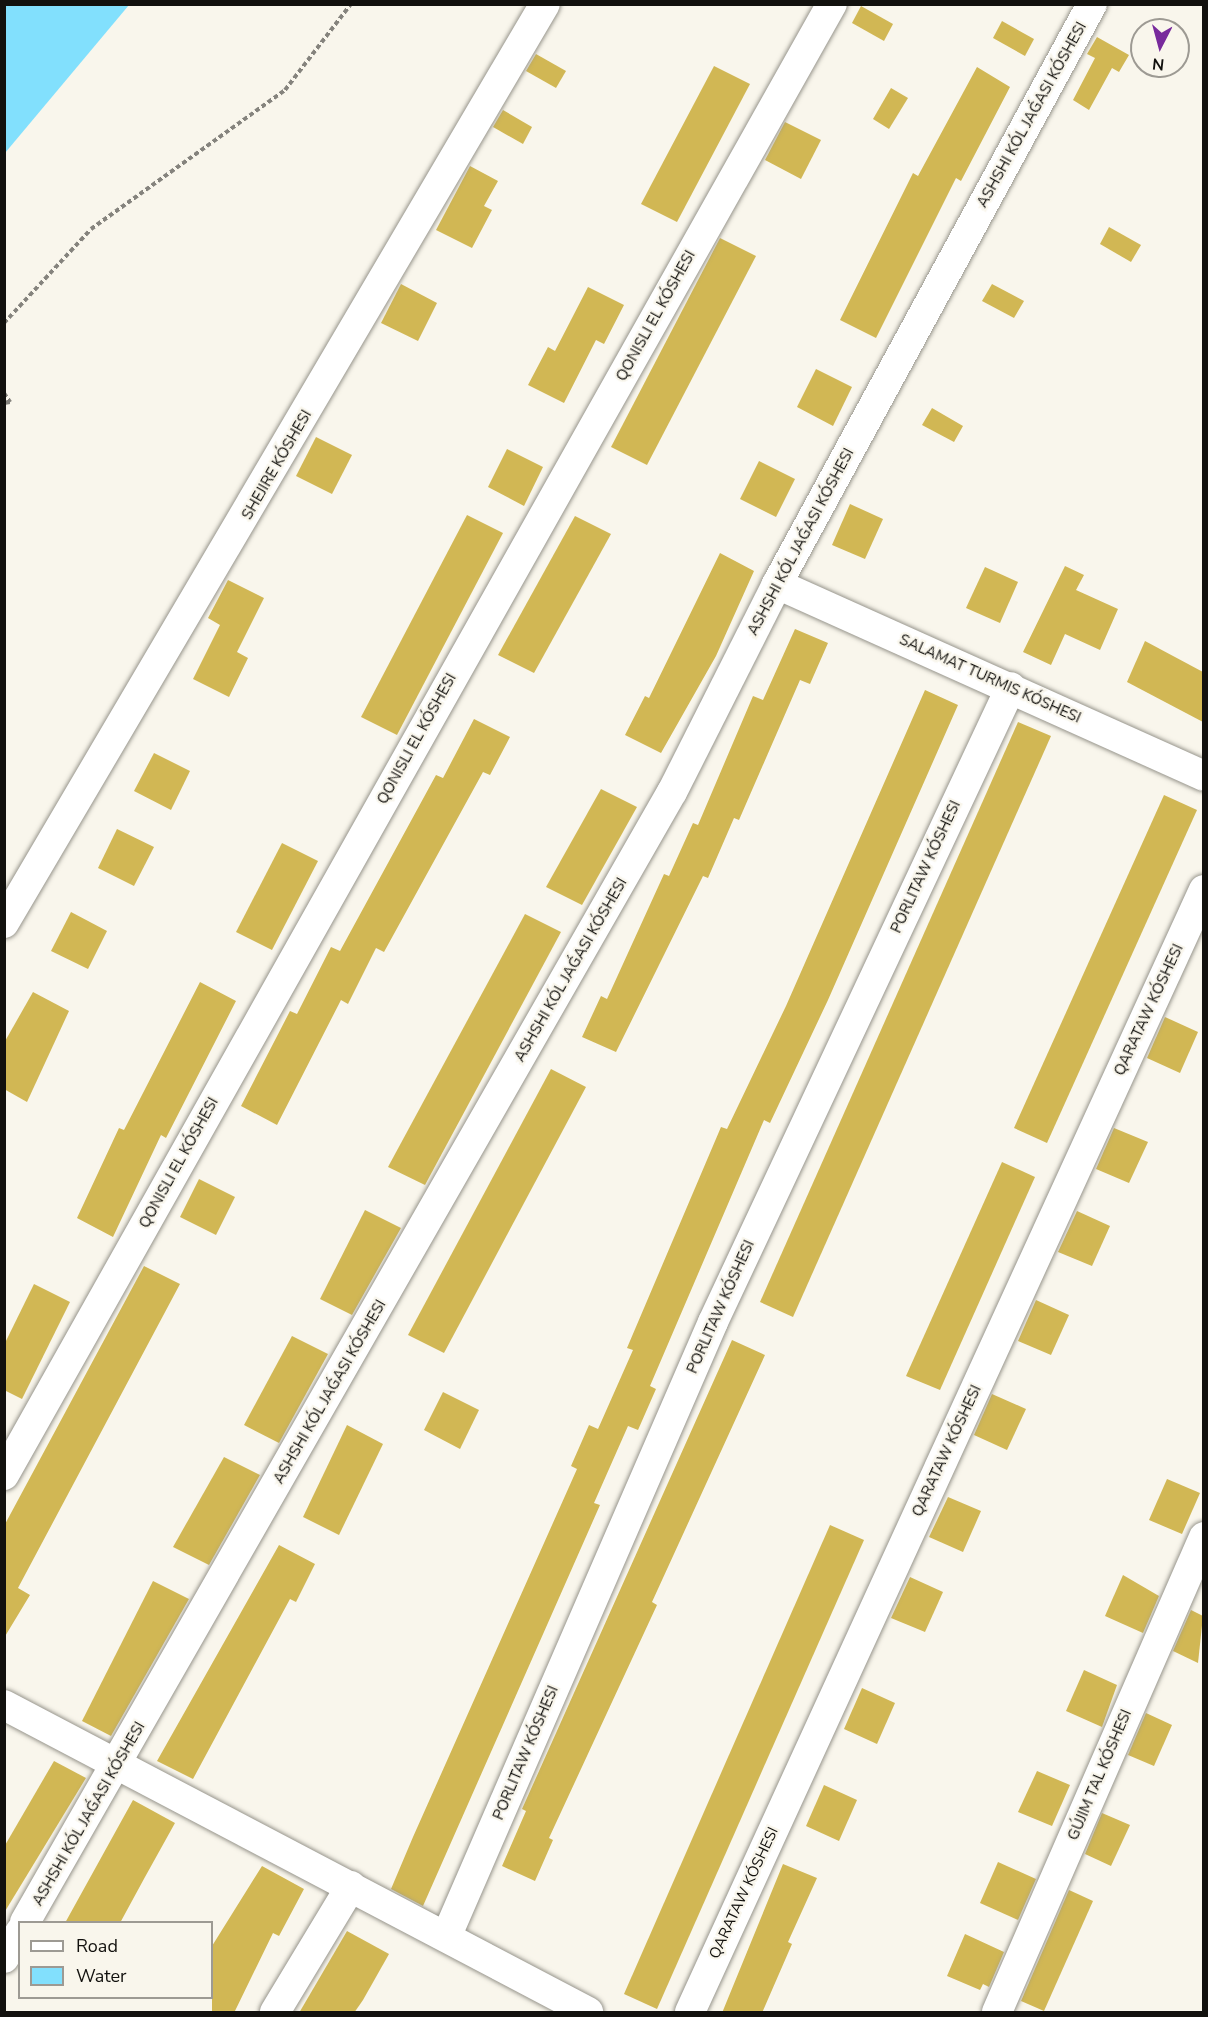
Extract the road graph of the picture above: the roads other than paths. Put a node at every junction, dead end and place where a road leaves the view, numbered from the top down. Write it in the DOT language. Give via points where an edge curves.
graph roads {
  1 [pos="545,4"];
  2 [pos="832,4"];
  3 [pos="1092,4"];
  4 [pos="777,584"];
  5 [pos="1011,687"];
  6 [pos="1203,776"];
  7 [pos="1203,890"];
  8 [pos="4,923"];
  9 [pos="4,1475"];
  10 [pos="1203,1537"];
  11 [pos="4,1705"];
  12 [pos="119,1764"];
  13 [pos="351,1886"];
  14 [pos="26,1921"];
  15 [pos="18,1935"];
  16 [pos="447,1935"];
  17 [pos="4,1958"];
  18 [pos="582,2011"];
  19 [pos="275,2013"];
  20 [pos="690,2013"];
  21 [pos="997,2013"];
  1 -- 8 [label="street, SHEJIRE KÓSHESI"];
  2 -- 9 [label="street"];
  3 -- 4 [label="street"];
  4 -- 5 [label="street"];
  4 -- 12 [label="street" via="672,792"];
  5 -- 6 [label="street"];
  5 -- 16 [label="street" via="713,1322"];
  7 -- 20 [label="street, QARATAW KÓSHESI"];
  10 -- 21 [label="street, GÚJIM TAL KÓSHESI"];
  11 -- 12 [label="street"];
  12 -- 13 [label="street"];
  12 -- 14 [label="street"];
  13 -- 16 [label="street"];
  13 -- 19 [label="street"];
  15 -- 17 [label="street"];
  16 -- 18 [label="street"];
}
